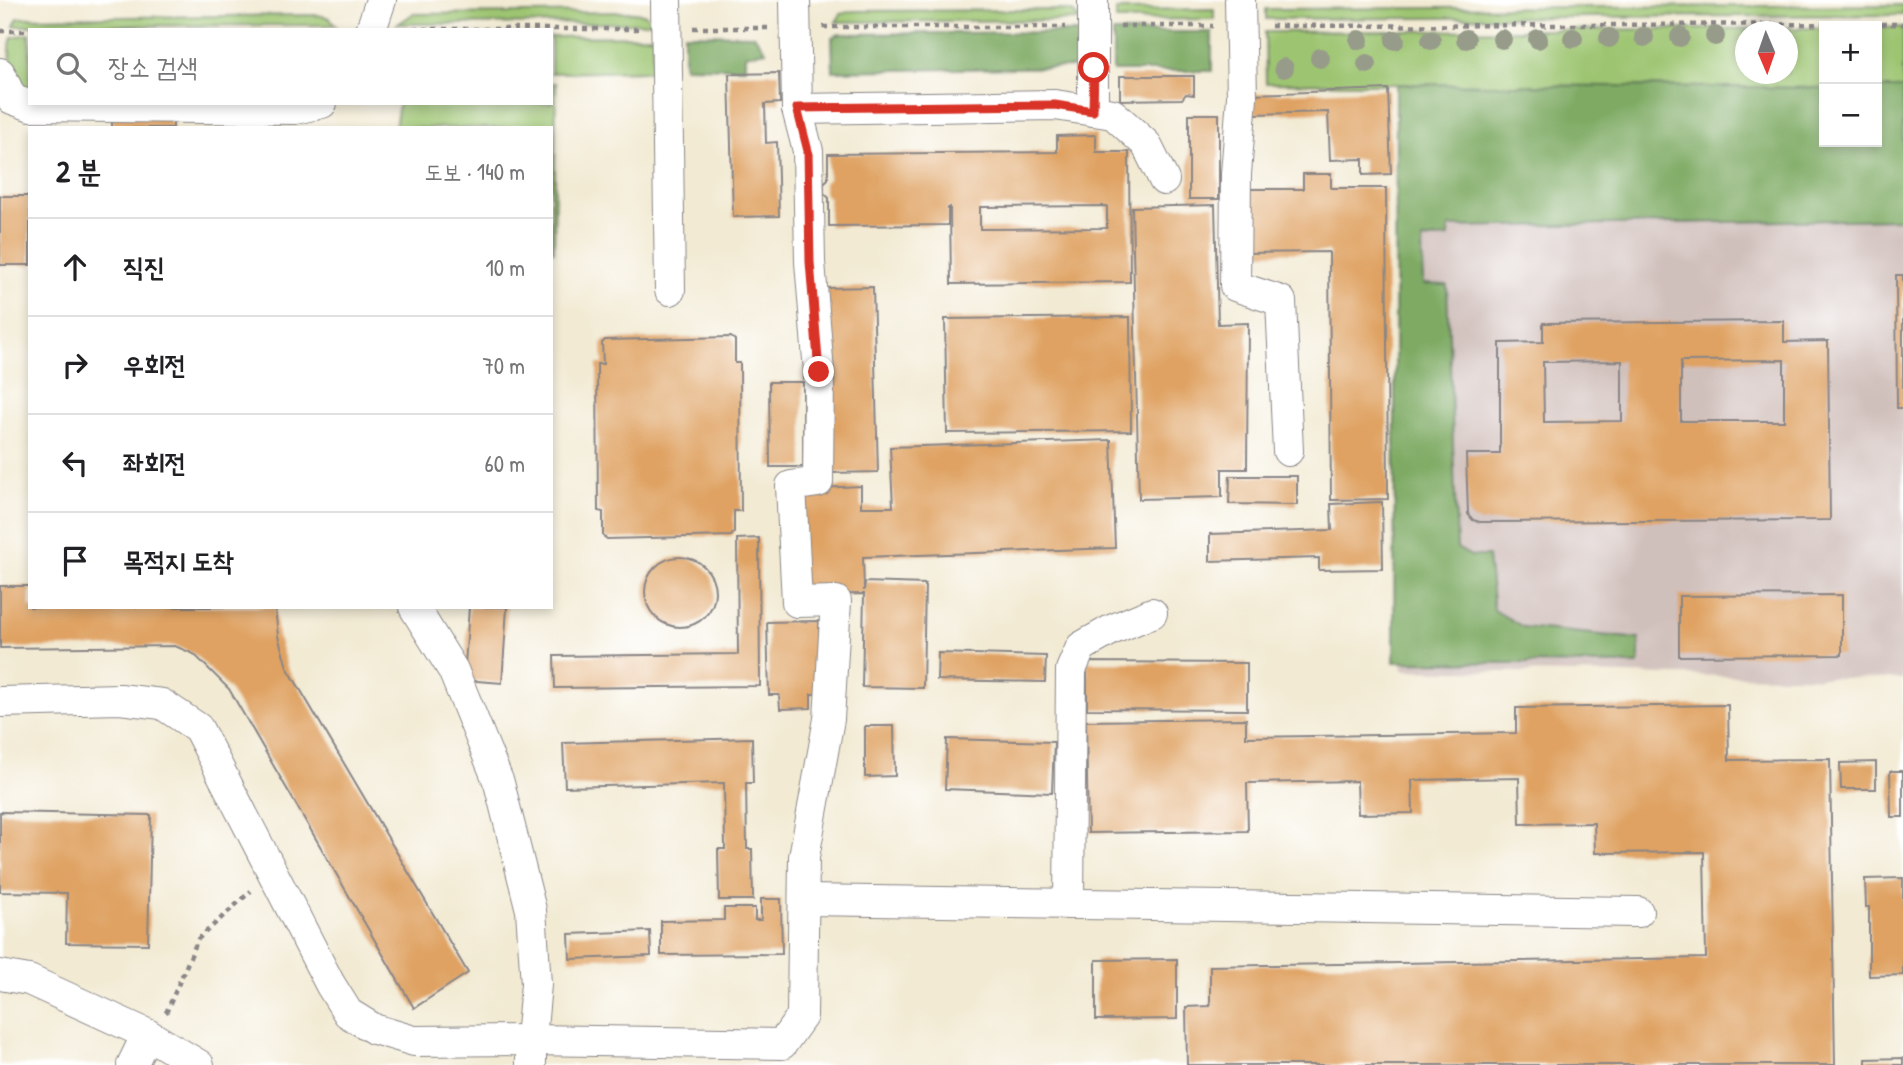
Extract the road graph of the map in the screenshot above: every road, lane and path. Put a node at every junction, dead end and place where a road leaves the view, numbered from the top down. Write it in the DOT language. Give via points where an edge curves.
graph roads {
  1 [pos="381,0"];
  2 [pos="666,0"];
  3 [pos="796,0"];
  4 [pos="1093,0"];
  5 [pos="1240,0"];
  6 [pos="372,28"];
  7 [pos="0,31"];
  8 [pos="28,31"];
  9 [pos="0,73"];
  10 [pos="28,105"];
  11 [pos="28,105"];
  12 [pos="313,105"];
  13 [pos="797,108"];
  14 [pos="1093,111"];
  15 [pos="1164,180"];
  16 [pos="670,290"];
  17 [pos="1288,451"];
  18 [pos="415,609"];
  19 [pos="1152,613"];
  20 [pos="0,702"];
  21 [pos="272,872"];
  22 [pos="805,900"];
  23 [pos="1069,904"];
  24 [pos="1638,912"];
  25 [pos="0,975"];
  26 [pos="147,1034"];
  27 [pos="531,1052"];
  28 [pos="782,1054"];
  29 [pos="132,1065"];
  30 [pos="199,1065"];
  1 -- 6 [label="street"];
  2 -- 16 [label="street"];
  3 -- 13 [label="street"];
  4 -- 14 [label="street"];
  5 -- 17 [label="street" via="1242,97 1235,286 1281,301"];
  7 -- 8 [label="path"];
  9 -- 10 [label="street" via="12,99"];
  11 -- 12 [label="street" via="295,109"];
  13 -- 14 [label="street" via="1055,105"];
  13 -- 22 [label="street" via="808,151 810,262 819,372 818,482 791,486 797,602 836,601 829,719 804,857"];
  14 -- 15 [label="street" via="1113,114 1146,144"];
  18 -- 27 [label="street" via="453,670 499,783 531,910 536,984"];
  19 -- 23 [label="street" via="1081,647 1071,670"];
  20 -- 21 [label="street" via="120,699 162,704 198,728"];
  21 -- 26 [label="path" via="198,939 165,1017"];
  21 -- 27 [label="street" via="348,1013 374,1030 414,1041"];
  22 -- 23 [label="street"];
  22 -- 28 [label="street" via="802,1016"];
  23 -- 24 [label="street"];
  25 -- 26 [label="street" via="29,980"];
  26 -- 29 [label="street"];
  26 -- 30 [label="street"];
  27 -- 28 [label="street"];
}
